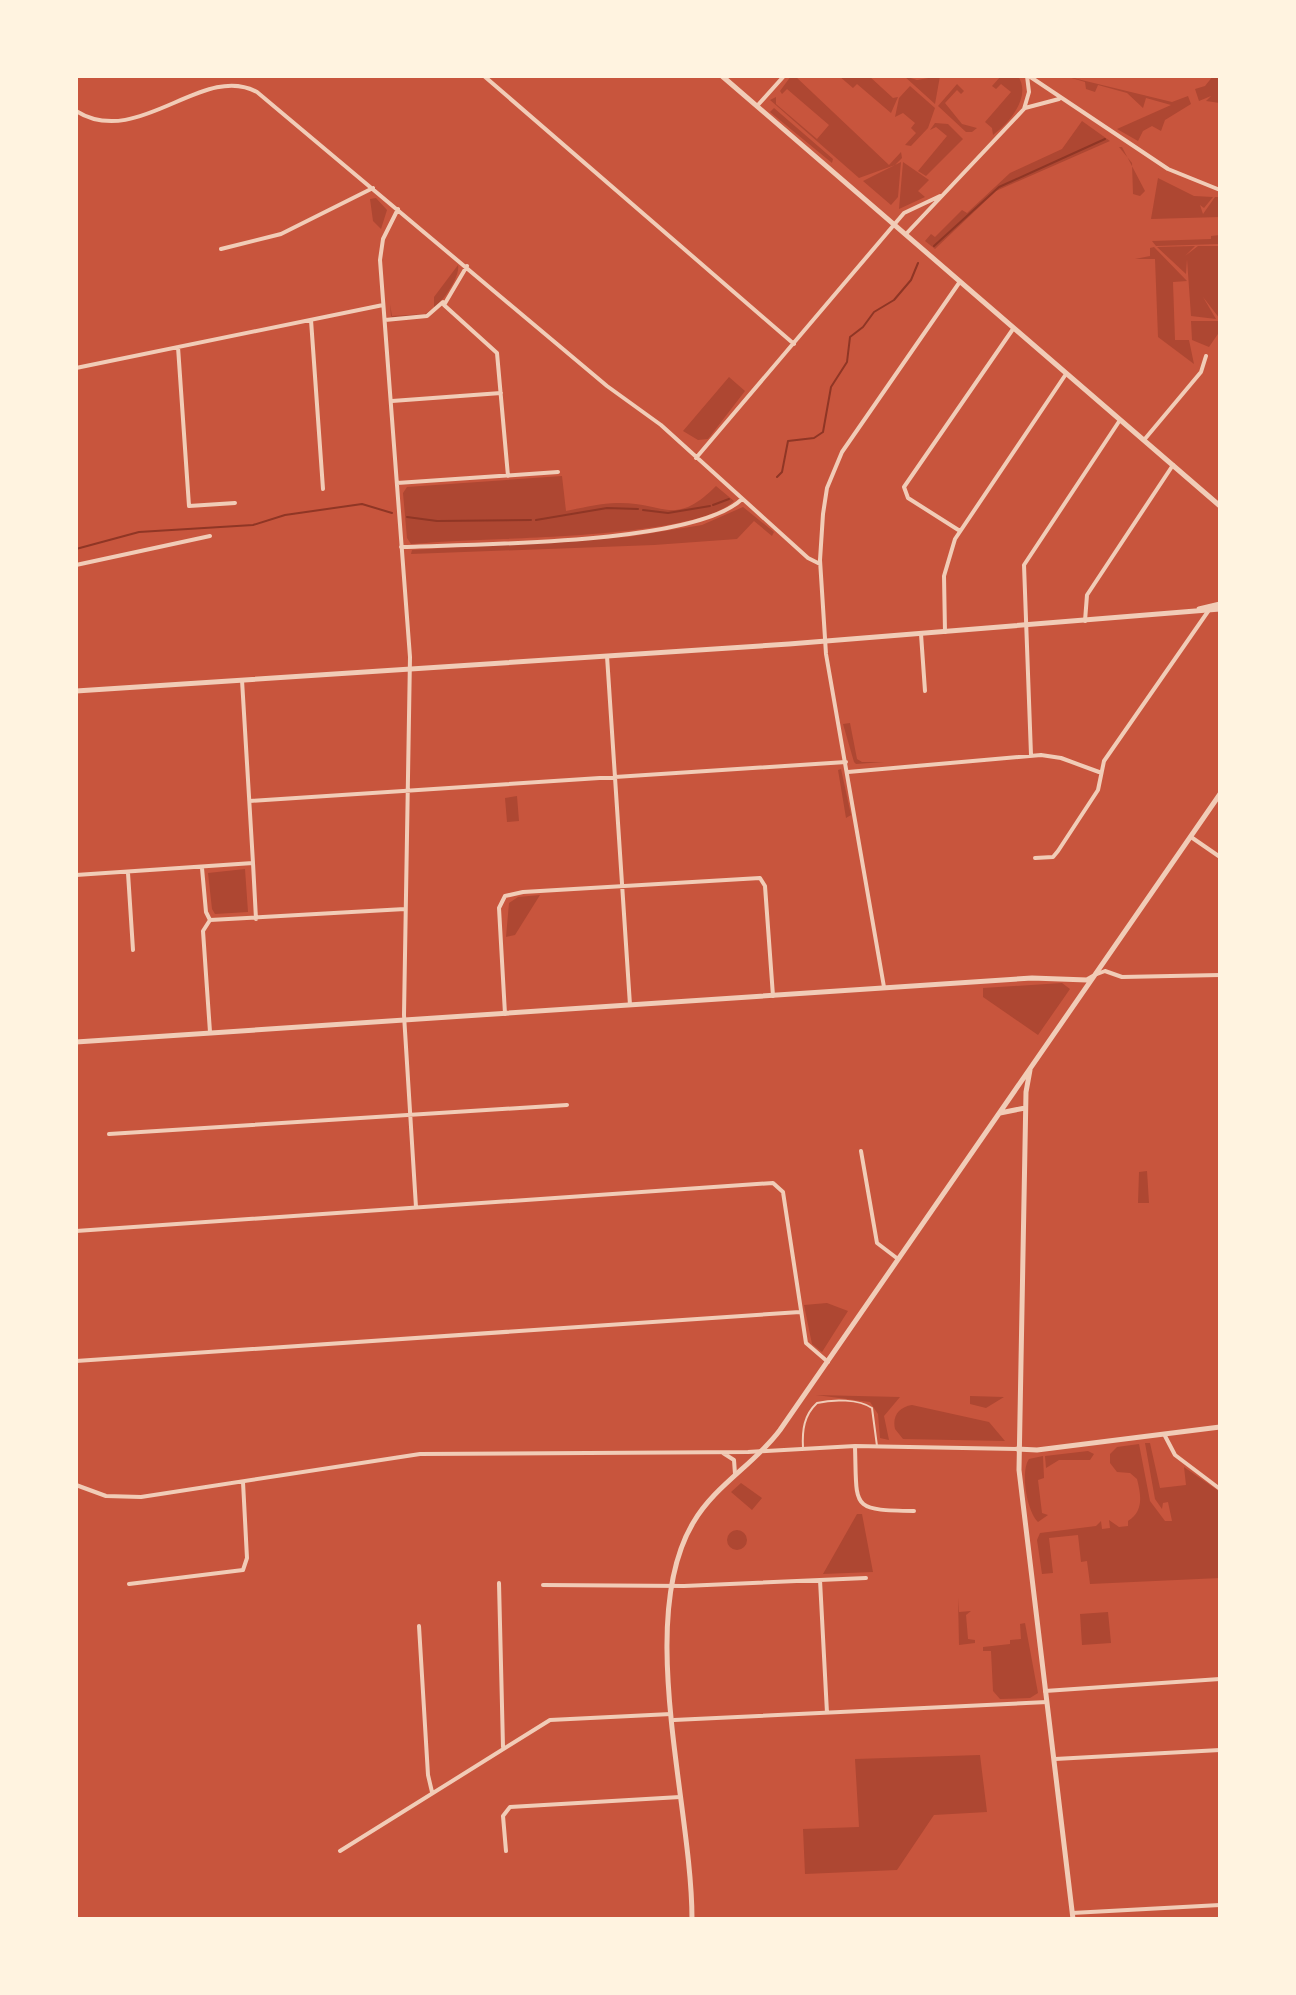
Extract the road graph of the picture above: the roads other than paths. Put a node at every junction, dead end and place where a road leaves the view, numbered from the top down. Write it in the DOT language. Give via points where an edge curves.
graph roads {
  1 [pos="484,76"];
  2 [pos="722,76"];
  3 [pos="784,76"];
  4 [pos="1028,76"];
  5 [pos="1061,99"];
  6 [pos="757,106"];
  7 [pos="1024,109"];
  8 [pos="76,111"];
  9 [pos="373,188"];
  10 [pos="1220,190"];
  11 [pos="940,196"];
  12 [pos="398,209"];
  13 [pos="893,226"];
  14 [pos="905,236"];
  15 [pos="221,249"];
  16 [pos="467,266"];
  17 [pos="959,283"];
  18 [pos="443,302"];
  19 [pos="383,305"];
  20 [pos="311,320"];
  21 [pos="385,320"];
  22 [pos="1013,329"];
  23 [pos="794,344"];
  24 [pos="178,347"];
  25 [pos="1206,356"];
  26 [pos="76,368"];
  27 [pos="1066,374"];
  28 [pos="501,393"];
  29 [pos="391,401"];
  30 [pos="1120,420"];
  31 [pos="1144,440"];
  32 [pos="696,458"];
  33 [pos="1173,465"];
  34 [pos="558,472"];
  35 [pos="508,476"];
  36 [pos="397,483"];
  37 [pos="323,489"];
  38 [pos="742,499"];
  39 [pos="235,503"];
  40 [pos="1220,506"];
  41 [pos="960,531"];
  42 [pos="210,536"];
  43 [pos="401,547"];
  44 [pos="820,564"];
  45 [pos="76,565"];
  46 [pos="1220,606"];
  47 [pos="1209,608"];
  48 [pos="1085,621"];
  49 [pos="1026,626"];
  50 [pos="945,632"];
  51 [pos="921,634"];
  52 [pos="825,641"];
  53 [pos="607,656"];
  54 [pos="409,670"];
  55 [pos="242,680"];
  56 [pos="76,691"];
  57 [pos="925,691"];
  58 [pos="1031,755"];
  59 [pos="846,762"];
  60 [pos="848,772"];
  61 [pos="1099,772"];
  62 [pos="616,778"];
  63 [pos="407,792"];
  64 [pos="1220,794"];
  65 [pos="250,801"];
  66 [pos="1191,837"];
  67 [pos="1220,857"];
  68 [pos="1035,858"];
  69 [pos="253,863"];
  70 [pos="202,866"];
  71 [pos="128,872"];
  72 [pos="76,875"];
  73 [pos="622,886"];
  74 [pos="405,909"];
  75 [pos="256,919"];
  76 [pos="210,920"];
  77 [pos="133,950"];
  78 [pos="1220,975"];
  79 [pos="1095,976"];
  80 [pos="885,989"];
  81 [pos="773,996"];
  82 [pos="630,1006"];
  83 [pos="505,1014"];
  84 [pos="404,1020"];
  85 [pos="210,1032"];
  86 [pos="76,1042"];
  87 [pos="1032,1065"];
  88 [pos="567,1105"];
  89 [pos="1026,1108"];
  90 [pos="999,1113"];
  91 [pos="409,1115"];
  92 [pos="109,1134"];
  93 [pos="861,1151"];
  94 [pos="416,1207"];
  95 [pos="76,1231"];
  96 [pos="898,1259"];
  97 [pos="801,1312"];
  98 [pos="76,1361"];
  99 [pos="828,1362"];
  100 [pos="1220,1427"];
  101 [pos="1164,1434"];
  102 [pos="855,1446"];
  103 [pos="877,1446"];
  104 [pos="803,1449"];
  105 [pos="1017,1449"];
  106 [pos="763,1451"];
  107 [pos="721,1452"];
  108 [pos="734,1476"];
  109 [pos="243,1482"];
  110 [pos="76,1485"];
  111 [pos="1220,1489"];
  112 [pos="914,1511"];
  113 [pos="866,1578"];
  114 [pos="820,1580"];
  115 [pos="499,1583"];
  116 [pos="129,1584"];
  117 [pos="543,1585"];
  118 [pos="670,1586"];
  119 [pos="419,1626"];
  120 [pos="1220,1679"];
  121 [pos="1045,1691"];
  122 [pos="1047,1702"];
  123 [pos="827,1713"];
  124 [pos="673,1717"];
  125 [pos="503,1747"];
  126 [pos="1220,1750"];
  127 [pos="1054,1759"];
  128 [pos="432,1792"];
  129 [pos="682,1797"];
  130 [pos="340,1851"];
  131 [pos="506,1851"];
  132 [pos="1220,1905"];
  133 [pos="1073,1916"];
  134 [pos="692,1919"];
  1 -- 23 [label="street"];
  2 -- 6 [label="street"];
  3 -- 6 [label="street"];
  4 -- 5 [label="street"];
  4 -- 7 [label="street"];
  5 -- 7 [label="street"];
  5 -- 10 [label="street" via="1168,169"];
  6 -- 13 [label="street"];
  7 -- 11 [label="street"];
  8 -- 9 [label="street" via="118,122 212,90 247,87"];
  9 -- 12 [label="street"];
  9 -- 15 [label="street" via="281,234"];
  11 -- 13 [label="street" via="907,211"];
  11 -- 14 [label="street"];
  12 -- 16 [label="street"];
  12 -- 19 [label="street" via="381,250"];
  13 -- 14 [label="street"];
  13 -- 23 [label="street"];
  14 -- 17 [label="street"];
  16 -- 18 [label="street"];
  16 -- 32 [label="street"];
  17 -- 22 [label="street"];
  17 -- 44 [label="street" via="837,462 824,505"];
  18 -- 21 [label="street" via="427,316"];
  18 -- 28 [label="street" via="495,350"];
  19 -- 20 [label="street"];
  19 -- 21 [label="street"];
  20 -- 24 [label="street"];
  20 -- 37 [label="street"];
  21 -- 29 [label="street"];
  22 -- 27 [label="street"];
  22 -- 41 [label="street" via="904,487 908,498"];
  23 -- 32 [label="street"];
  24 -- 26 [label="street"];
  24 -- 39 [label="street" via="189,506"];
  25 -- 31 [label="street" via="1201,372"];
  27 -- 30 [label="street"];
  27 -- 41 [label="street"];
  28 -- 29 [label="street"];
  28 -- 35 [label="street"];
  29 -- 36 [label="street"];
  30 -- 31 [label="street"];
  30 -- 49 [label="street" via="1025,562"];
  31 -- 33 [label="street"];
  32 -- 38 [label="street"];
  33 -- 40 [label="street"];
  33 -- 48 [label="street" via="1087,595"];
  34 -- 35 [label="street"];
  35 -- 36 [label="street"];
  36 -- 43 [label="street"];
  38 -- 43 [label="street" via="707,517 625,534"];
  38 -- 44 [label="street"];
  41 -- 50 [label="street" via="944,576"];
  42 -- 45 [label="street"];
  43 -- 54 [label="street"];
  44 -- 52 [label="street"];
  46 -- 47 [label="street"];
  47 -- 48 [label="street"];
  47 -- 61 [label="street"];
  48 -- 49 [label="street"];
  49 -- 50 [label="street"];
  49 -- 58 [label="street"];
  50 -- 51 [label="street"];
  51 -- 52 [label="street"];
  51 -- 57 [label="street"];
  52 -- 53 [label="street"];
  52 -- 59 [label="street"];
  53 -- 54 [label="street"];
  53 -- 62 [label="street"];
  54 -- 55 [label="street"];
  54 -- 63 [label="street"];
  55 -- 56 [label="street"];
  55 -- 65 [label="street"];
  58 -- 60 [label="street"];
  58 -- 61 [label="street" via="1061,758"];
  59 -- 60 [label="street"];
  59 -- 62 [label="street"];
  60 -- 80 [label="street"];
  61 -- 68 [label="street" via="1098,790 1056,854"];
  62 -- 63 [label="street"];
  62 -- 73 [label="street"];
  63 -- 65 [label="street"];
  63 -- 74 [label="street"];
  64 -- 66 [label="street"];
  65 -- 69 [label="street"];
  66 -- 67 [label="street"];
  66 -- 79 [label="street"];
  69 -- 70 [label="street"];
  69 -- 75 [label="street"];
  70 -- 71 [label="street"];
  70 -- 76 [label="street"];
  71 -- 72 [label="street"];
  71 -- 77 [label="street"];
  73 -- 81 [label="street" via="760,878 765,886"];
  73 -- 82 [label="street"];
  73 -- 83 [label="street" via="505,896 499,908"];
  74 -- 75 [label="street"];
  74 -- 84 [label="street"];
  75 -- 76 [label="street"];
  76 -- 85 [label="street" via="203,931"];
  78 -- 79 [label="street" via="1122,977 1103,971"];
  79 -- 80 [label="street"];
  79 -- 87 [label="street"];
  80 -- 81 [label="street"];
  81 -- 82 [label="street"];
  82 -- 83 [label="street"];
  83 -- 84 [label="street"];
  84 -- 85 [label="street"];
  84 -- 91 [label="street"];
  85 -- 86 [label="street"];
  87 -- 89 [label="street"];
  87 -- 90 [label="street"];
  88 -- 91 [label="street"];
  89 -- 90 [label="street"];
  89 -- 105 [label="street"];
  90 -- 96 [label="street"];
  91 -- 92 [label="street"];
  91 -- 94 [label="street"];
  93 -- 96 [label="street" via="877,1243"];
  94 -- 95 [label="street"];
  94 -- 97 [label="street" via="776,1184 783,1192"];
  96 -- 99 [label="street"];
  97 -- 98 [label="street"];
  97 -- 99 [label="street" via="807,1345"];
  99 -- 106 [label="street"];
  100 -- 101 [label="street"];
  101 -- 105 [label="street"];
  101 -- 111 [label="street" via="1175,1455"];
  102 -- 103 [label="street"];
  102 -- 104 [label="street"];
  102 -- 112 [label="street" via="857,1495 863,1506"];
  103 -- 104 [label="lane" via="872,1408 860,1402 825,1401 808,1413"];
  103 -- 105 [label="street"];
  104 -- 106 [label="street"];
  105 -- 121 [label="street"];
  106 -- 107 [label="street"];
  106 -- 108 [label="street"];
  107 -- 108 [label="street" via="734,1460"];
  107 -- 109 [label="street" via="420,1454"];
  108 -- 118 [label="street" via="691,1526"];
  109 -- 110 [label="street" via="123,1497 98,1495"];
  109 -- 116 [label="street" via="243,1570"];
  113 -- 114 [label="street"];
  114 -- 118 [label="street"];
  114 -- 123 [label="street"];
  115 -- 125 [label="street"];
  117 -- 118 [label="street"];
  118 -- 124 [label="street"];
  119 -- 128 [label="street"];
  120 -- 121 [label="street"];
  121 -- 122 [label="street"];
  122 -- 123 [label="street"];
  122 -- 127 [label="street"];
  123 -- 124 [label="street"];
  124 -- 125 [label="street" via="555,1718"];
  124 -- 129 [label="street"];
  125 -- 128 [label="street"];
  126 -- 127 [label="street"];
  127 -- 133 [label="street"];
  128 -- 130 [label="street"];
  129 -- 131 [label="street" via="510,1807 503,1816"];
  129 -- 134 [label="street"];
  132 -- 133 [label="street"];
}
